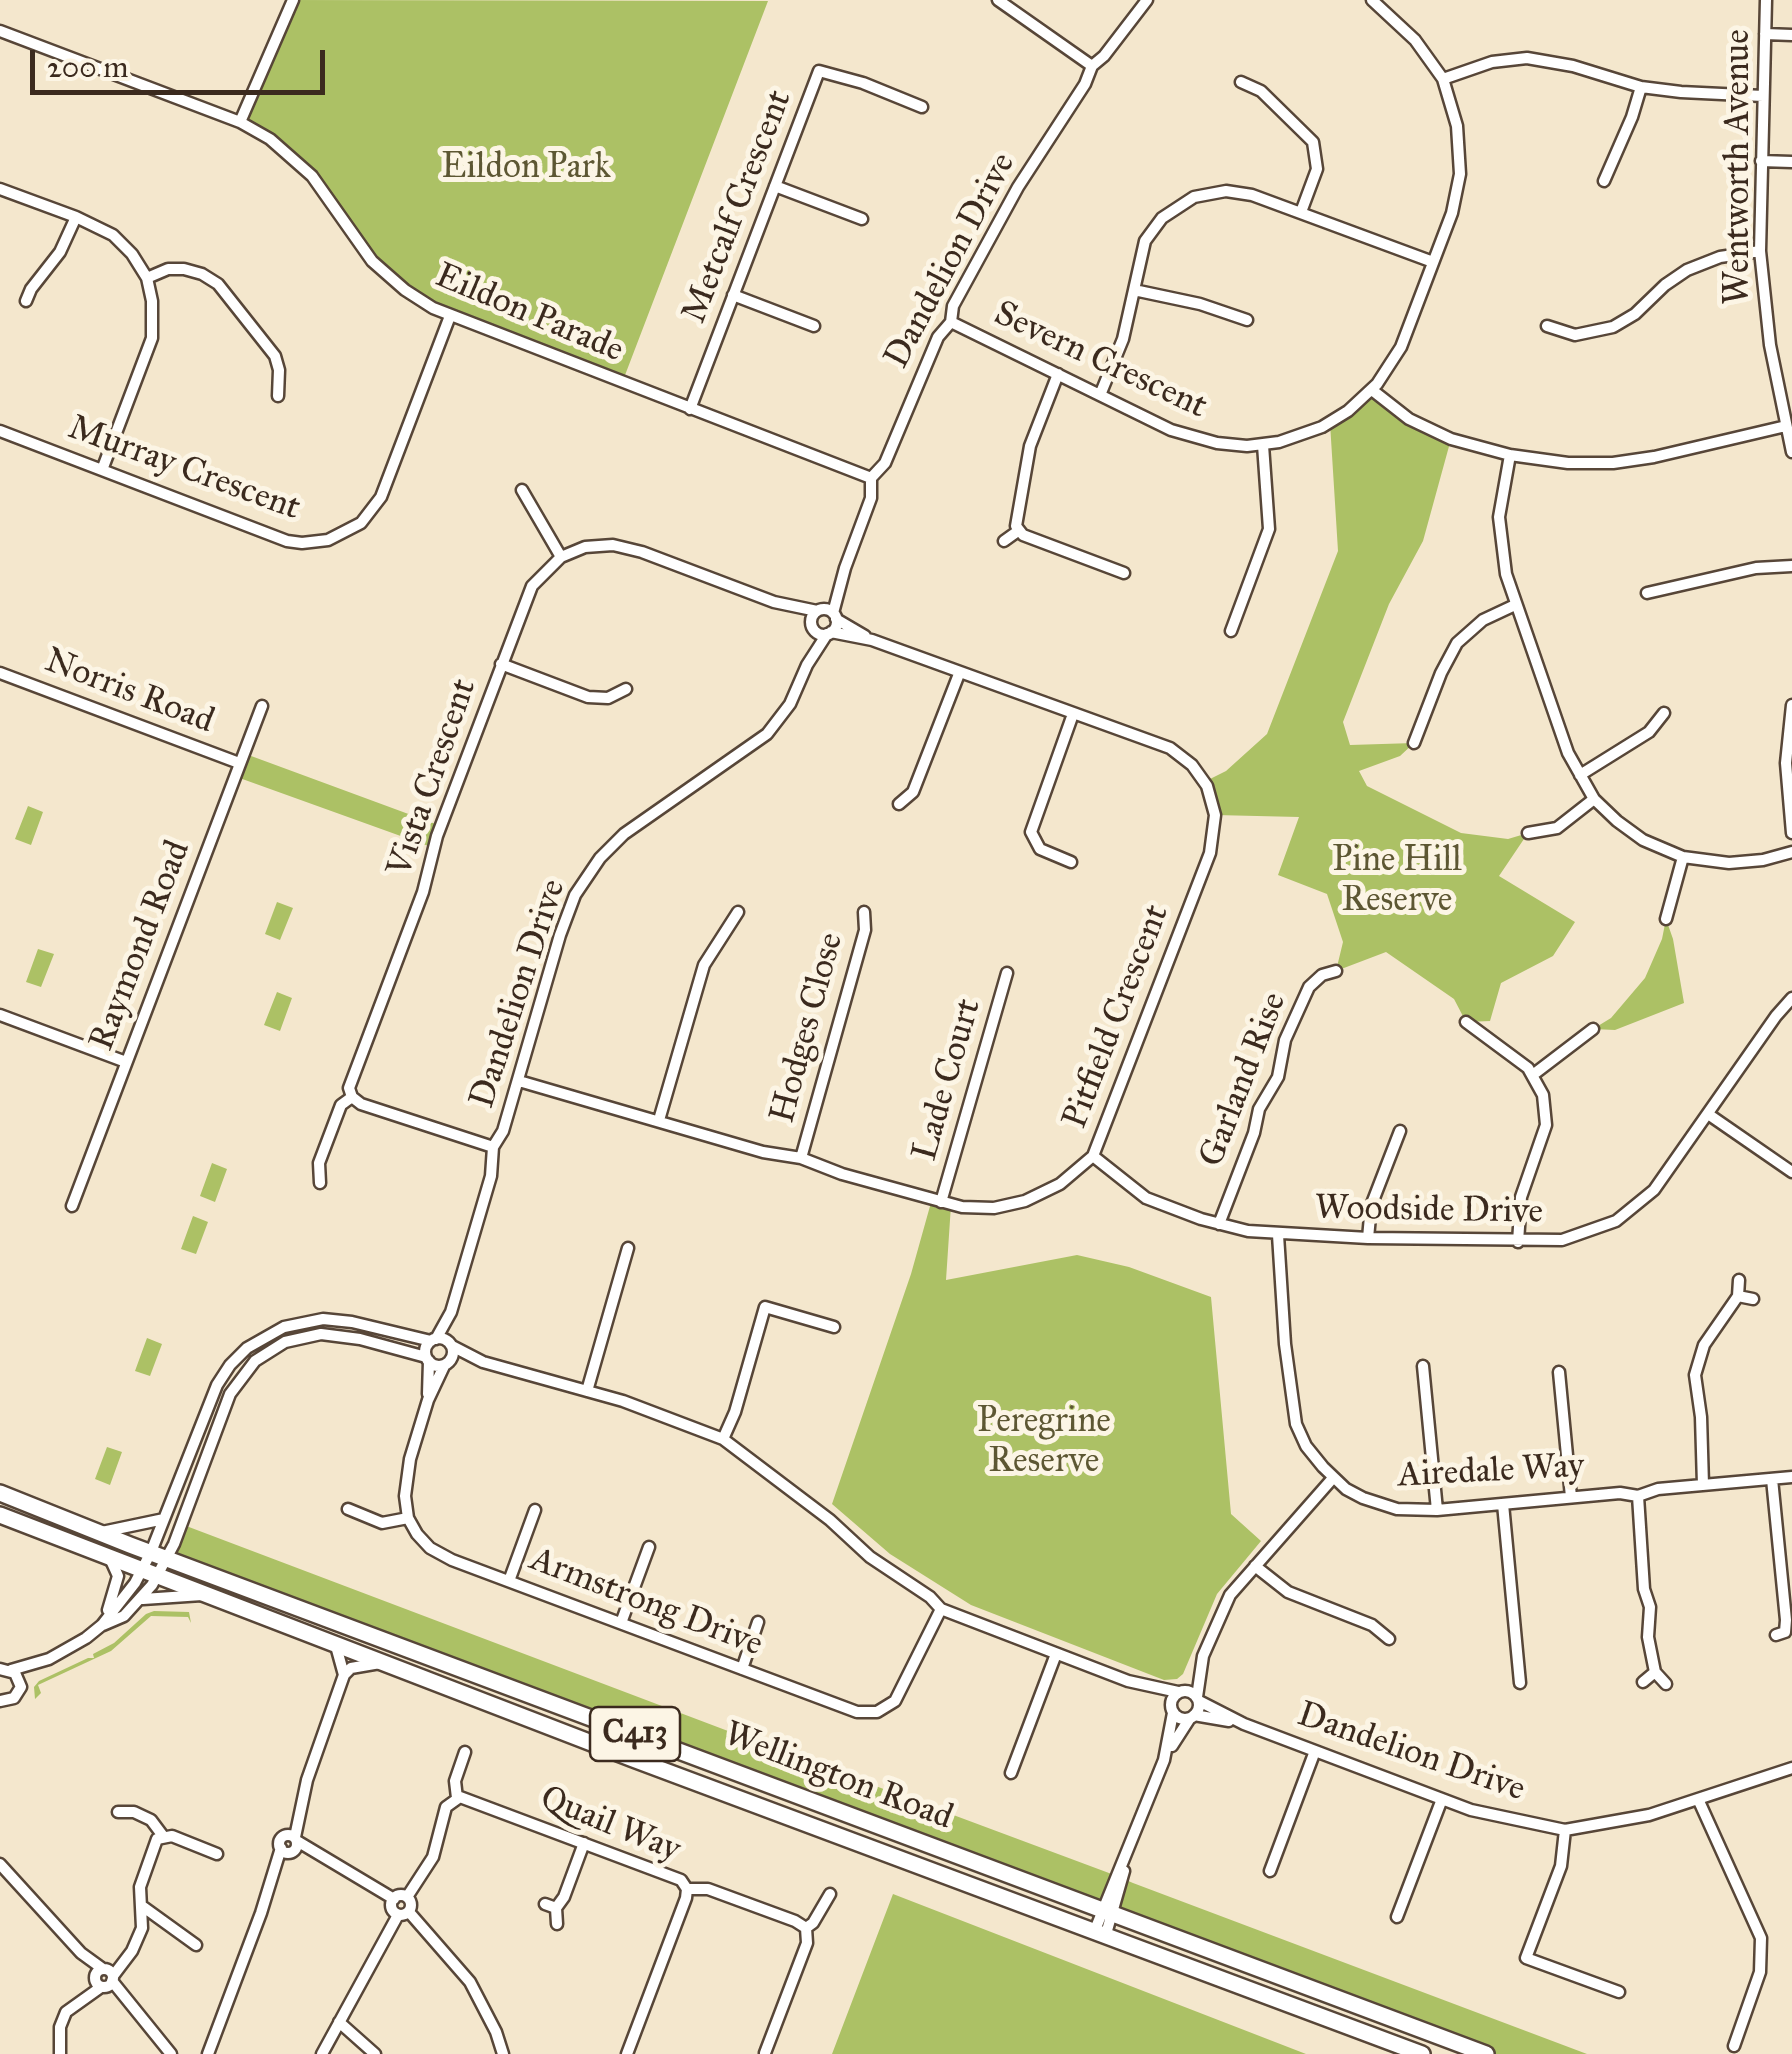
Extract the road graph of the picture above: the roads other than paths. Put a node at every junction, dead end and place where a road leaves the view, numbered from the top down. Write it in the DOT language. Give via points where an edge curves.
graph roads {
  1 [pos="294,0"];
  2 [pos="998,0"];
  3 [pos="1146,0"];
  4 [pos="1372,0"];
  5 [pos="1766,0"];
  6 [pos="0,32"];
  7 [pos="1765,34"];
  8 [pos="1792,35"];
  9 [pos="1092,66"];
  10 [pos="1443,79"];
  11 [pos="1242,82"];
  12 [pos="1642,87"];
  13 [pos="1763,96"];
  14 [pos="922,107"];
  15 [pos="240,122"];
  16 [pos="1761,161"];
  17 [pos="1792,162"];
  18 [pos="1604,181"];
  19 [pos="775,186"];
  20 [pos="0,189"];
  21 [pos="1302,212"];
  22 [pos="76,217"];
  23 [pos="862,219"];
  24 [pos="1760,251"];
  25 [pos="1433,262"];
  26 [pos="146,278"];
  27 [pos="1134,290"];
  28 [pos="734,295"];
  29 [pos="26,302"];
  30 [pos="450,316"];
  31 [pos="1248,320"];
  32 [pos="951,322"];
  33 [pos="814,326"];
  34 [pos="1547,326"];
  35 [pos="1058,374"];
  36 [pos="1372,390"];
  37 [pos="1100,394"];
  38 [pos="278,396"];
  39 [pos="690,409"];
  40 [pos="1786,426"];
  41 [pos="0,431"];
  42 [pos="1263,445"];
  43 [pos="1792,452"];
  44 [pos="1510,455"];
  45 [pos="102,470"];
  46 [pos="872,478"];
  47 [pos="522,490"];
  48 [pos="1018,531"];
  49 [pos="1004,541"];
  50 [pos="560,557"];
  51 [pos="1792,566"];
  52 [pos="1124,573"];
  53 [pos="1647,593"];
  54 [pos="774,602"];
  55 [pos="1515,605"];
  56 [pos="827,613"];
  57 [pos="813,627"];
  58 [pos="1231,631"];
  59 [pos="829,633"];
  60 [pos="872,640"];
  61 [pos="501,664"];
  62 [pos="807,665"];
  63 [pos="0,673"];
  64 [pos="959,674"];
  65 [pos="626,688"];
  66 [pos="1792,705"];
  67 [pos="262,706"];
  68 [pos="1664,713"];
  69 [pos="1072,714"];
  70 [pos="1414,743"];
  71 [pos="240,763"];
  72 [pos="1580,776"];
  73 [pos="1594,799"];
  74 [pos="899,804"];
  75 [pos="1528,833"];
  76 [pos="1792,833"];
  77 [pos="1792,852"];
  78 [pos="1682,857"];
  79 [pos="1070,862"];
  80 [pos="738,912"];
  81 [pos="864,912"];
  82 [pos="1666,919"];
  83 [pos="1336,971"];
  84 [pos="1007,973"];
  85 [pos="1792,998"];
  86 [pos="0,1015"];
  87 [pos="1466,1022"];
  88 [pos="1593,1029"];
  89 [pos="126,1062"];
  90 [pos="1534,1074"];
  91 [pos="519,1081"];
  92 [pos="352,1097"];
  93 [pos="1708,1114"];
  94 [pos="659,1120"];
  95 [pos="1400,1131"];
  96 [pos="493,1147"];
  97 [pos="1093,1156"];
  98 [pos="801,1158"];
  99 [pos="1792,1172"];
  100 [pos="320,1183"];
  101 [pos="941,1202"];
  102 [pos="72,1206"];
  103 [pos="1219,1224"];
  104 [pos="1278,1235"];
  105 [pos="1368,1238"];
  106 [pos="1518,1242"];
  107 [pos="628,1248"];
  108 [pos="1740,1280"];
  109 [pos="1738,1296"];
  110 [pos="1753,1299"];
  111 [pos="451,1312"];
  112 [pos="306,1321"];
  113 [pos="834,1327"];
  114 [pos="308,1335"];
  115 [pos="434,1340"];
  116 [pos="451,1345"];
  117 [pos="427,1359"];
  118 [pos="483,1362"];
  119 [pos="445,1365"];
  120 [pos="1422,1366"];
  121 [pos="1559,1372"];
  122 [pos="588,1391"];
  123 [pos="428,1400"];
  124 [pos="203,1420"];
  125 [pos="217,1426"];
  126 [pos="724,1439"];
  127 [pos="1792,1477"];
  128 [pos="1332,1478"];
  129 [pos="1772,1478"];
  130 [pos="1703,1485"];
  131 [pos="176,1490"];
  132 [pos="0,1493"];
  133 [pos="191,1496"];
  134 [pos="1638,1496"];
  135 [pos="1571,1497"];
  136 [pos="1503,1504"];
  137 [pos="348,1509"];
  138 [pos="535,1510"];
  139 [pos="1437,1510"];
  140 [pos="0,1514"];
  141 [pos="164,1518"];
  142 [pos="408,1518"];
  143 [pos="99,1532"];
  144 [pos="649,1548"];
  145 [pos="159,1554"];
  146 [pos="109,1556"];
  147 [pos="1255,1566"];
  148 [pos="151,1572"];
  149 [pos="509,1581"];
  150 [pos="208,1594"];
  151 [pos="143,1599"];
  152 [pos="942,1609"];
  153 [pos="758,1622"];
  154 [pos="621,1624"];
  155 [pos="102,1625"];
  156 [pos="1784,1636"];
  157 [pos="1389,1639"];
  158 [pos="334,1641"];
  159 [pos="1056,1654"];
  160 [pos="1203,1656"];
  161 [pos="387,1663"];
  162 [pos="31,1666"];
  163 [pos="3,1669"];
  164 [pos="742,1669"];
  165 [pos="1656,1672"];
  166 [pos="344,1676"];
  167 [pos="1128,1681"];
  168 [pos="1643,1682"];
  169 [pos="1520,1683"];
  170 [pos="1666,1684"];
  171 [pos="21,1687"];
  172 [pos="1180,1691"];
  173 [pos="1198,1699"];
  174 [pos="0,1702"];
  175 [pos="1172,1710"];
  176 [pos="1192,1717"];
  177 [pos="1244,1724"];
  178 [pos="1315,1751"];
  179 [pos="465,1752"];
  180 [pos="1164,1760"];
  181 [pos="1792,1768"];
  182 [pos="1011,1773"];
  183 [pos="457,1798"];
  184 [pos="1442,1799"];
  185 [pos="1698,1799"];
  186 [pos="118,1812"];
  187 [pos="1565,1830"];
  188 [pos="162,1836"];
  189 [pos="290,1844"];
  190 [pos="584,1844"];
  191 [pos="217,1854"];
  192 [pos="0,1864"];
  193 [pos="1270,1871"];
  194 [pos="687,1889"];
  195 [pos="830,1894"];
  196 [pos="407,1897"];
  197 [pos="394,1898"];
  198 [pos="142,1906"];
  199 [pos="1109,1911"];
  200 [pos="404,1913"];
  201 [pos="1397,1917"];
  202 [pos="557,1924"];
  203 [pos="806,1928"];
  204 [pos="1101,1932"];
  205 [pos="196,1945"];
  206 [pos="104,1979"];
  207 [pos="1619,1992"];
  208 [pos="339,2022"];
  209 [pos="1420,2030"];
  210 [pos="1734,2046"];
  211 [pos="1388,2047"];
  212 [pos="1414,2053"];
  213 [pos="60,2054"];
  214 [pos="171,2054"];
  215 [pos="208,2054"];
  216 [pos="322,2054"];
  217 [pos="374,2054"];
  218 [pos="503,2054"];
  219 [pos="627,2054"];
  220 [pos="763,2054"];
  221 [pos="1486,2054"];
  1 -- 15 [label="street"];
  2 -- 9 [label="street"];
  3 -- 9 [label="street, Dandelion Drive"];
  4 -- 10 [label="street, Severn Crescent" via="1415,40"];
  5 -- 7 [label="street, Wentworth Avenue"];
  6 -- 15 [label="street, Eildon Parade"];
  7 -- 8 [label="street"];
  7 -- 13 [label="street, Wentworth Avenue"];
  9 -- 32 [label="street, Dandelion Drive" via="987,240"];
  10 -- 12 [label="street" via="1527,58"];
  10 -- 25 [label="street, Severn Crescent" via="1458,126 1460,174"];
  11 -- 21 [label="street" via="1261,90 1313,142 1317,169"];
  12 -- 13 [label="street"];
  12 -- 18 [label="street"];
  13 -- 16 [label="street, Wentworth Avenue"];
  14 -- 19 [label="street, Metcalf Crescent" via="818,71"];
  15 -- 30 [label="street, Eildon Parade" via="286,150 312,176 385,273"];
  16 -- 17 [label="street"];
  16 -- 24 [label="street, Wentworth Avenue"];
  19 -- 23 [label="street"];
  19 -- 28 [label="street, Metcalf Crescent"];
  20 -- 22 [label="street"];
  21 -- 25 [label="street"];
  21 -- 27 [label="street" via="1236,191 1194,198 1151,230"];
  22 -- 26 [label="street" via="113,235"];
  22 -- 29 [label="street"];
  24 -- 34 [label="street" via="1687,270 1613,326 1576,335"];
  24 -- 40 [label="street, Wentworth Avenue"];
  25 -- 36 [label="street, Severn Crescent" via="1401,347"];
  26 -- 38 [label="street" via="192,270 218,284 275,356"];
  26 -- 45 [label="street" via="152,338"];
  27 -- 31 [label="street"];
  27 -- 37 [label="street"];
  28 -- 33 [label="street"];
  28 -- 39 [label="street, Metcalf Crescent"];
  30 -- 39 [label="street, Eildon Parade"];
  30 -- 45 [label="street, Murray Crescent" via="380,497 361,523 338,536 286,540"];
  32 -- 35 [label="street, Severn Crescent"];
  32 -- 46 [label="street, Dandelion Drive" via="938,337 885,464"];
  35 -- 37 [label="street, Severn Crescent"];
  35 -- 48 [label="street" via="1026,461"];
  36 -- 42 [label="street, Severn Crescent" via="1330,424"];
  36 -- 44 [label="street" via="1436,433"];
  37 -- 42 [label="street, Severn Crescent" via="1186,436"];
  39 -- 46 [label="street, Eildon Parade"];
  40 -- 43 [label="street, Wentworth Avenue"];
  40 -- 44 [label="street" via="1613,463"];
  41 -- 45 [label="street, Murray Crescent"];
  42 -- 58 [label="street" via="1269,529"];
  44 -- 55 [label="street" via="1500,538"];
  46 -- 56 [label="street, Dandelion Drive" via="872,498"];
  47 -- 50 [label="street"];
  48 -- 49 [label="street"];
  48 -- 52 [label="street"];
  50 -- 54 [label="street" via="585,547 620,546"];
  50 -- 61 [label="street, Vista Crescent" via="532,586"];
  51 -- 53 [label="street"];
  54 -- 56 [label="street"];
  54 -- 57 [label="street"];
  55 -- 70 [label="street" via="1483,620 1458,644"];
  55 -- 72 [label="street"];
  56 -- 57 [label="street, Dandelion Drive"];
  56 -- 59 [label="street, Dandelion Drive"];
  56 -- 60 [label="street, Pitfield Crescent"];
  57 -- 59 [label="street, Pitfield Crescent"];
  57 -- 62 [label="street, Dandelion Drive"];
  59 -- 60 [label="street, Pitfield Crescent"];
  59 -- 62 [label="street, Dandelion Drive"];
  60 -- 64 [label="street, Pitfield Crescent"];
  61 -- 65 [label="street" via="588,697 608,698"];
  61 -- 92 [label="street, Vista Crescent" via="350,1084"];
  62 -- 91 [label="street, Dandelion Drive" via="767,734 624,834 590,870 565,919"];
  63 -- 71 [label="street, Norris Road"];
  64 -- 69 [label="street, Pitfield Crescent"];
  64 -- 74 [label="street" via="913,792"];
  66 -- 76 [label="street" via="1786,764"];
  67 -- 71 [label="street, Raymond Road"];
  68 -- 72 [label="street" via="1649,732"];
  69 -- 79 [label="street" via="1030,826 1040,849"];
  69 -- 97 [label="street, Pitfield Crescent" via="1182,756 1201,775 1215,816 1210,853"];
  71 -- 89 [label="street, Raymond Road"];
  72 -- 73 [label="street"];
  73 -- 75 [label="street" via="1557,828"];
  73 -- 78 [label="street" via="1643,840"];
  77 -- 78 [label="street" via="1729,863"];
  78 -- 82 [label="street"];
  80 -- 94 [label="street" via="704,965"];
  81 -- 98 [label="street, Hodges Close" via="865,930"];
  83 -- 103 [label="street, Garland Rise" via="1309,987"];
  84 -- 101 [label="street, Lade Court"];
  85 -- 93 [label="street, Woodside Drive"];
  86 -- 89 [label="street"];
  87 -- 90 [label="street"];
  88 -- 90 [label="street"];
  89 -- 102 [label="street, Raymond Road"];
  90 -- 106 [label="street" via="1546,1125 1521,1197"];
  91 -- 94 [label="street, Pitfield Crescent"];
  91 -- 96 [label="street, Dandelion Drive"];
  92 -- 96 [label="street"];
  92 -- 100 [label="street, Vista Crescent" via="341,1105 324,1149"];
  93 -- 99 [label="street"];
  93 -- 106 [label="street, Woodside Drive" via="1654,1190 1625,1215 1572,1238"];
  94 -- 98 [label="street, Pitfield Crescent"];
  95 -- 105 [label="street" via="1371,1206"];
  96 -- 111 [label="street, Dandelion Drive" via="491,1176"];
  97 -- 101 [label="street, Pitfield Crescent" via="1025,1202 978,1208"];
  97 -- 103 [label="street, Woodside Drive" via="1146,1198"];
  98 -- 101 [label="street, Pitfield Crescent"];
  103 -- 104 [label="street, Woodside Drive"];
  104 -- 105 [label="street, Woodside Drive"];
  104 -- 128 [label="street, Airedale Way" via="1293,1414 1306,1446"];
  105 -- 106 [label="street, Woodside Drive"];
  107 -- 122 [label="street"];
  108 -- 109 [label="street"];
  109 -- 110 [label="street"];
  109 -- 130 [label="street" via="1704,1345 1694,1375"];
  111 -- 115 [label="street, Dandelion Drive"];
  111 -- 116 [label="street, Dandelion Drive"];
  112 -- 114 [label="street"];
  112 -- 115 [label="street" via="352,1322"];
  112 -- 124 [label="street" via="271,1332 239,1356 222,1375"];
  113 -- 126 [label="street" via="765,1307"];
  114 -- 117 [label="street" via="340,1335"];
  114 -- 125 [label="street" via="249,1366"];
  115 -- 116 [label="street"];
  115 -- 117 [label="street, Dandelion Drive"];
  116 -- 118 [label="street"];
  116 -- 119 [label="street, Dandelion Drive"];
  117 -- 119 [label="street"];
  117 -- 123 [label="street"];
  118 -- 119 [label="street"];
  118 -- 122 [label="street"];
  119 -- 123 [label="street"];
  120 -- 139 [label="street"];
  121 -- 135 [label="street"];
  122 -- 126 [label="street"];
  123 -- 142 [label="street" via="406,1472"];
  124 -- 125 [label="street"];
  124 -- 131 [label="street"];
  125 -- 133 [label="street"];
  126 -- 152 [label="street"];
  127 -- 129 [label="street, Airedale Way"];
  128 -- 139 [label="street, Airedale Way" via="1376,1504"];
  128 -- 147 [label="street"];
  129 -- 130 [label="street, Airedale Way"];
  129 -- 156 [label="street"];
  130 -- 134 [label="street, Airedale Way"];
  131 -- 133 [label="street"];
  131 -- 141 [label="street"];
  132 -- 143 [label="main road, Wellington Road / C413"];
  133 -- 145 [label="street"];
  134 -- 135 [label="street, Airedale Way"];
  134 -- 165 [label="street"];
  135 -- 136 [label="street, Airedale Way"];
  136 -- 139 [label="street, Airedale Way"];
  136 -- 169 [label="street"];
  137 -- 142 [label="street" via="382,1523"];
  138 -- 149 [label="street"];
  140 -- 146 [label="main road, Wellington Road / C413"];
  141 -- 143 [label="street"];
  141 -- 145 [label="street"];
  142 -- 149 [label="street, Armstrong Drive" via="438,1553"];
  143 -- 145 [label="main road, Wellington Road / C413"];
  144 -- 154 [label="street"];
  145 -- 148 [label="street"];
  145 -- 199 [label="main road, Wellington Road / C413"];
  146 -- 148 [label="main road, Wellington Road / C413"];
  146 -- 155 [label="street" via="118,1576"];
  147 -- 157 [label="street" via="1288,1592 1372,1625"];
  147 -- 160 [label="street" via="1226,1603"];
  148 -- 150 [label="main road, Wellington Road / C413"];
  148 -- 151 [label="street"];
  148 -- 155 [label="street"];
  149 -- 154 [label="street, Armstrong Drive"];
  150 -- 151 [label="street"];
  150 -- 158 [label="main road, Wellington Road / C413"];
  151 -- 155 [label="street"];
  152 -- 159 [label="street"];
  152 -- 164 [label="street, Armstrong Drive" via="901,1692 877,1712 856,1712"];
  153 -- 164 [label="street"];
  154 -- 164 [label="street, Armstrong Drive"];
  155 -- 162 [label="street"];
  158 -- 161 [label="main road, Wellington Road / C413"];
  158 -- 166 [label="street"];
  159 -- 167 [label="street"];
  159 -- 182 [label="street"];
  160 -- 172 [label="street"];
  160 -- 173 [label="street"];
  161 -- 166 [label="street" via="364,1664"];
  161 -- 204 [label="main road, Wellington Road / C413"];
  162 -- 163 [label="street"];
  162 -- 171 [label="street"];
  163 -- 171 [label="street"];
  165 -- 168 [label="street"];
  165 -- 170 [label="street"];
  166 -- 189 [label="street"];
  167 -- 172 [label="street"];
  167 -- 175 [label="street"];
  171 -- 174 [label="street"];
  172 -- 173 [label="street"];
  172 -- 175 [label="street"];
  173 -- 176 [label="street"];
  173 -- 177 [label="street, Dandelion Drive"];
  175 -- 176 [label="street"];
  175 -- 180 [label="street"];
  176 -- 177 [label="street, Dandelion Drive"];
  176 -- 180 [label="street"];
  177 -- 178 [label="street, Dandelion Drive"];
  178 -- 184 [label="street, Dandelion Drive"];
  178 -- 193 [label="street"];
  179 -- 183 [label="street"];
  180 -- 199 [label="street"];
  181 -- 185 [label="street, Dandelion Drive"];
  183 -- 190 [label="street, Quail Way"];
  183 -- 196 [label="street" via="448,1804 433,1857"];
  184 -- 187 [label="street, Dandelion Drive"];
  184 -- 201 [label="street"];
  185 -- 187 [label="street, Dandelion Drive"];
  185 -- 210 [label="street" via="1761,1938 1758,1978"];
  186 -- 188 [label="street" via="151,1820"];
  187 -- 207 [label="street" via="1562,1861 1526,1958"];
  188 -- 191 [label="street"];
  188 -- 198 [label="street" via="141,1880"];
  189 -- 197 [label="street"];
  189 -- 215 [label="street"];
  190 -- 194 [label="street, Quail Way" via="674,1877"];
  190 -- 202 [label="street" via="564,1896 551,1906"];
  192 -- 206 [label="street"];
  194 -- 203 [label="street" via="708,1888"];
  194 -- 219 [label="street, Quail Way"];
  195 -- 203 [label="street"];
  196 -- 197 [label="street"];
  196 -- 200 [label="street" via="411,1904"];
  197 -- 200 [label="street" via="392,1908"];
  198 -- 205 [label="street"];
  198 -- 206 [label="street" via="136,1943"];
  199 -- 204 [label="street"];
  199 -- 209 [label="main road, Wellington Road / C413"];
  200 -- 208 [label="street"];
  200 -- 218 [label="street" via="470,1982"];
  203 -- 220 [label="street" via="807,1943"];
  204 -- 211 [label="main road, Wellington Road / C413"];
  206 -- 213 [label="street" via="63,2019"];
  206 -- 214 [label="street"];
  208 -- 216 [label="street"];
  208 -- 217 [label="street"];
  209 -- 212 [label="street"];
  209 -- 221 [label="main road, Wellington Road / C413"];
  211 -- 212 [label="main road, Wellington Road / C413"];
}
